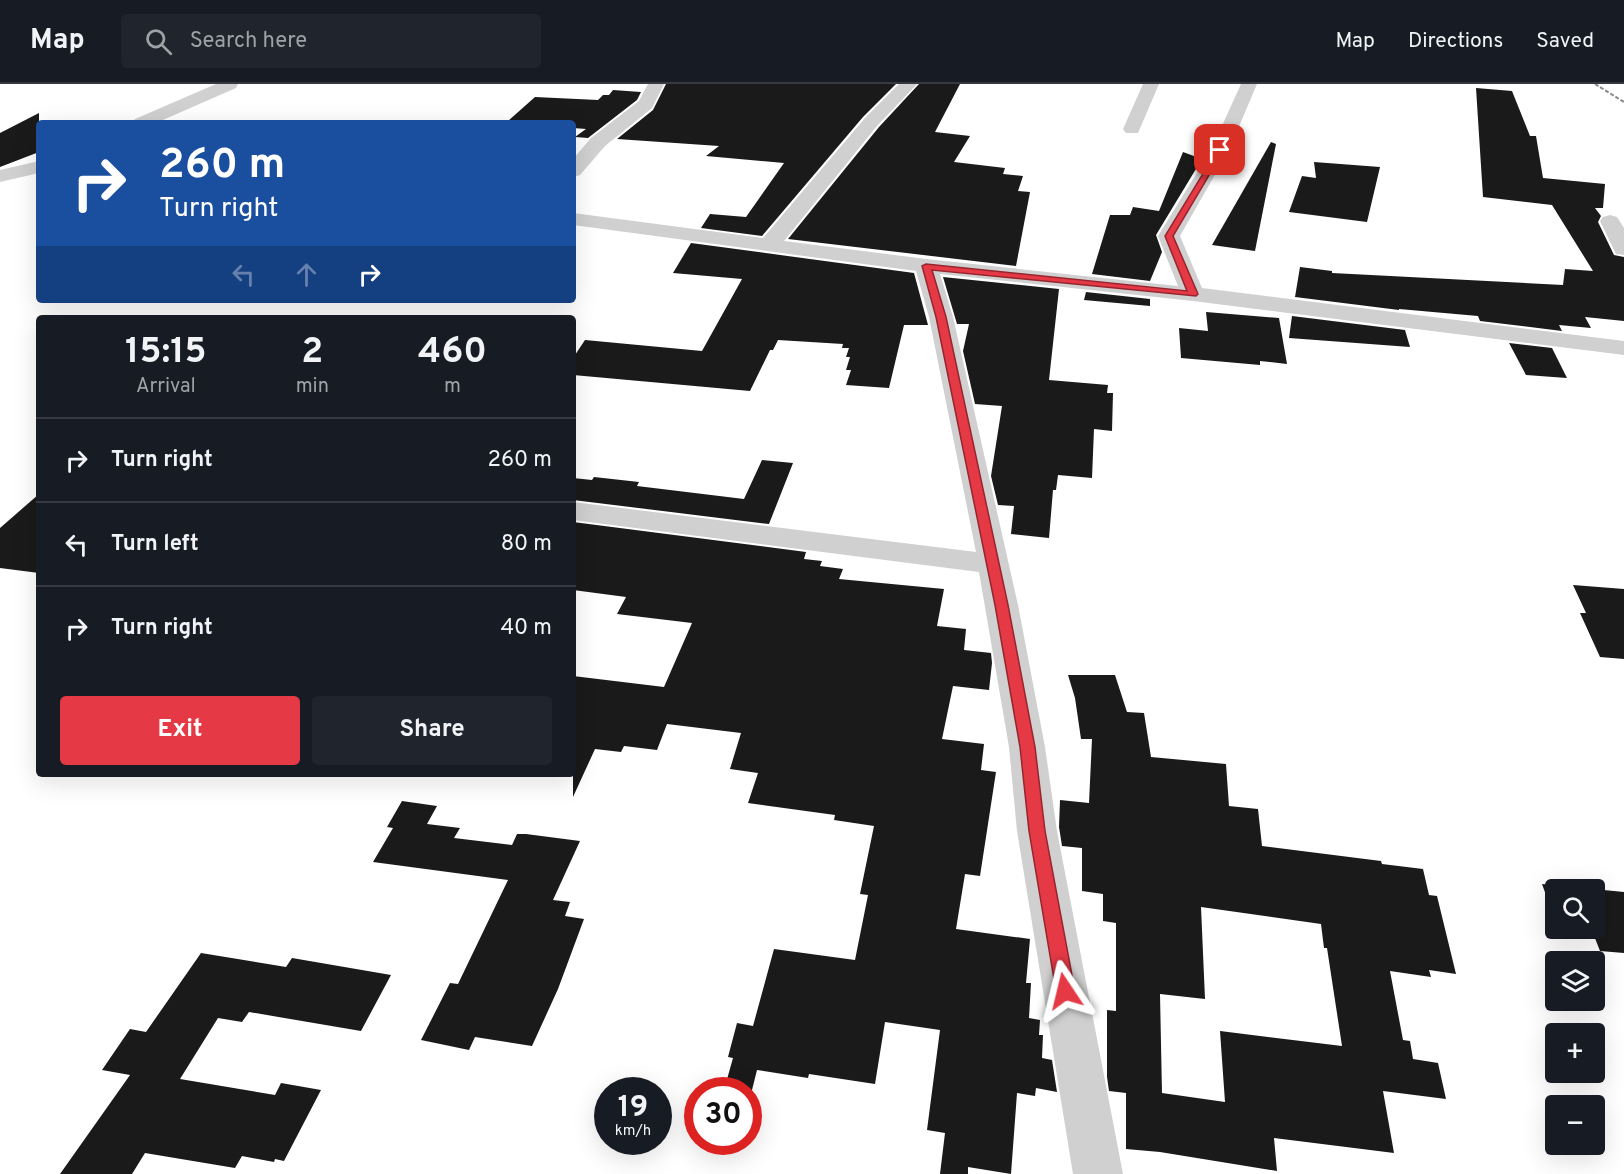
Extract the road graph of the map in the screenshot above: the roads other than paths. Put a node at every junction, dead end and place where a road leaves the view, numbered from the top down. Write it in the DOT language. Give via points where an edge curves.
graph roads {
  1 [pos="230,84"];
  2 [pos="656,84"];
  3 [pos="909,84"];
  4 [pos="1151,84"];
  5 [pos="1249,84"];
  6 [pos="148,120"];
  7 [pos="1132,129"];
  8 [pos="576,168"];
  9 [pos="36,169"];
  10 [pos="0,176"];
  11 [pos="576,219"];
  12 [pos="1610,220"];
  13 [pos="768,246"];
  14 [pos="1624,249"];
  15 [pos="926,266"];
  16 [pos="1193,294"];
  17 [pos="1624,348"];
  18 [pos="576,511"];
  19 [pos="993,564"];
  20 [pos="1098,1174"];
  1 -- 6 [label="street"];
  2 -- 8 [label="street" via="646,104 598,142"];
  3 -- 13 [label="street" via="871,123"];
  4 -- 7 [label="street"];
  5 -- 16 [label="street" via="1220,150 1169,236"];
  9 -- 10 [label="street"];
  11 -- 13 [label="street"];
  12 -- 14 [label="street"];
  13 -- 15 [label="street"];
  15 -- 16 [label="street"];
  15 -- 19 [label="street" via="941,317"];
  16 -- 17 [label="street"];
  18 -- 19 [label="street"];
  19 -- 20 [label="street"];
}
